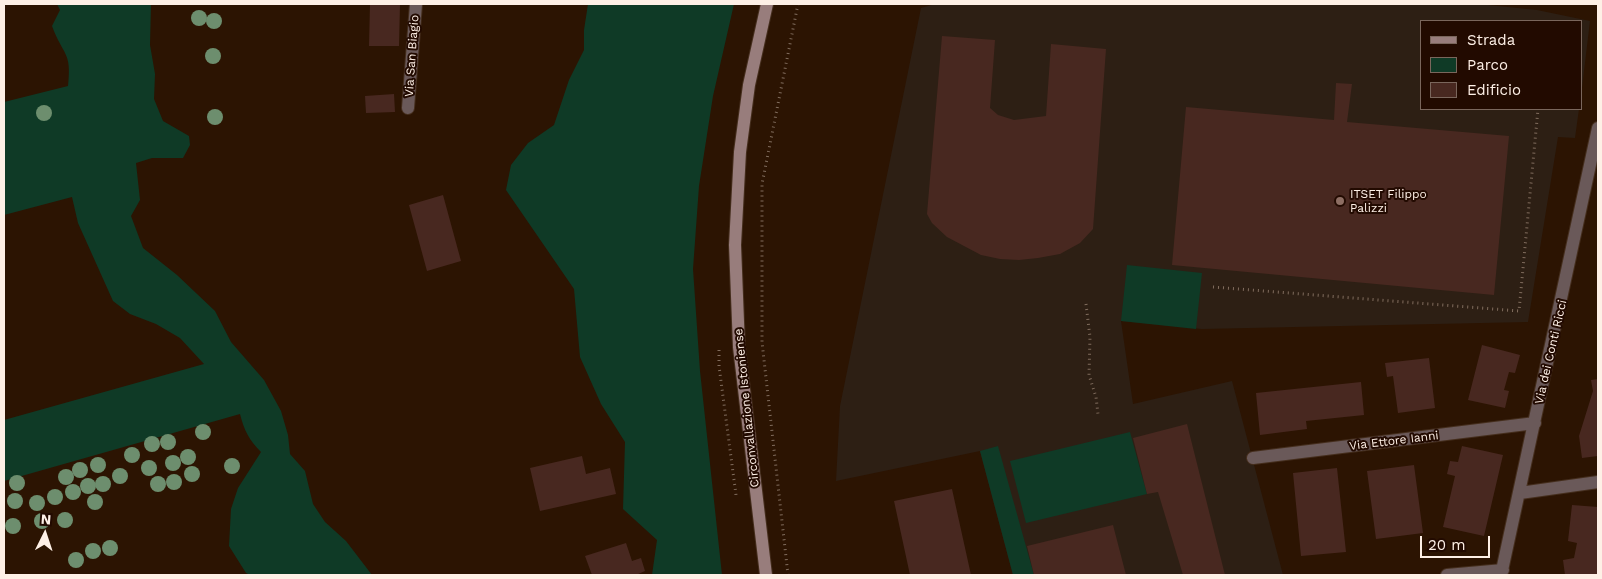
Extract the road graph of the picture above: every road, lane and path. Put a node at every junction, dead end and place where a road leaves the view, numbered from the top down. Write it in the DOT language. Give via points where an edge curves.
graph roads {
  1 [pos="416,4"];
  2 [pos="766,4"];
  3 [pos="798,4"];
  4 [pos="408,108"];
  5 [pos="1538,110"];
  6 [pos="1598,128"];
  7 [pos="1213,287"];
  8 [pos="1086,304"];
  9 [pos="1098,414"];
  10 [pos="1535,423"];
  11 [pos="1253,458"];
  12 [pos="1598,482"];
  13 [pos="1520,492"];
  14 [pos="1502,572"];
  15 [pos="766,575"];
  16 [pos="788,575"];
  17 [pos="1447,575"];
  1 -- 4 [label="street, Via San Biagio"];
  2 -- 15 [label="main road, Circonvallazione Istoniense" via="749,85 740,152 735,244 740,347"];
  3 -- 16 [label="path" via="762,184 762,342"];
  5 -- 7 [label="path" via="1519,311"];
  6 -- 10 [label="street, Via dei Conti Ricci"];
  8 -- 9 [label="path" via="1090,338 1088,375"];
  10 -- 11 [label="street, Via Ettore Ianni"];
  10 -- 13 [label="street, Via dei Conti Ricci"];
  12 -- 13 [label="street"];
  13 -- 14 [label="street, Via dei Conti Ricci"];
  14 -- 17 [label="street"];
}
